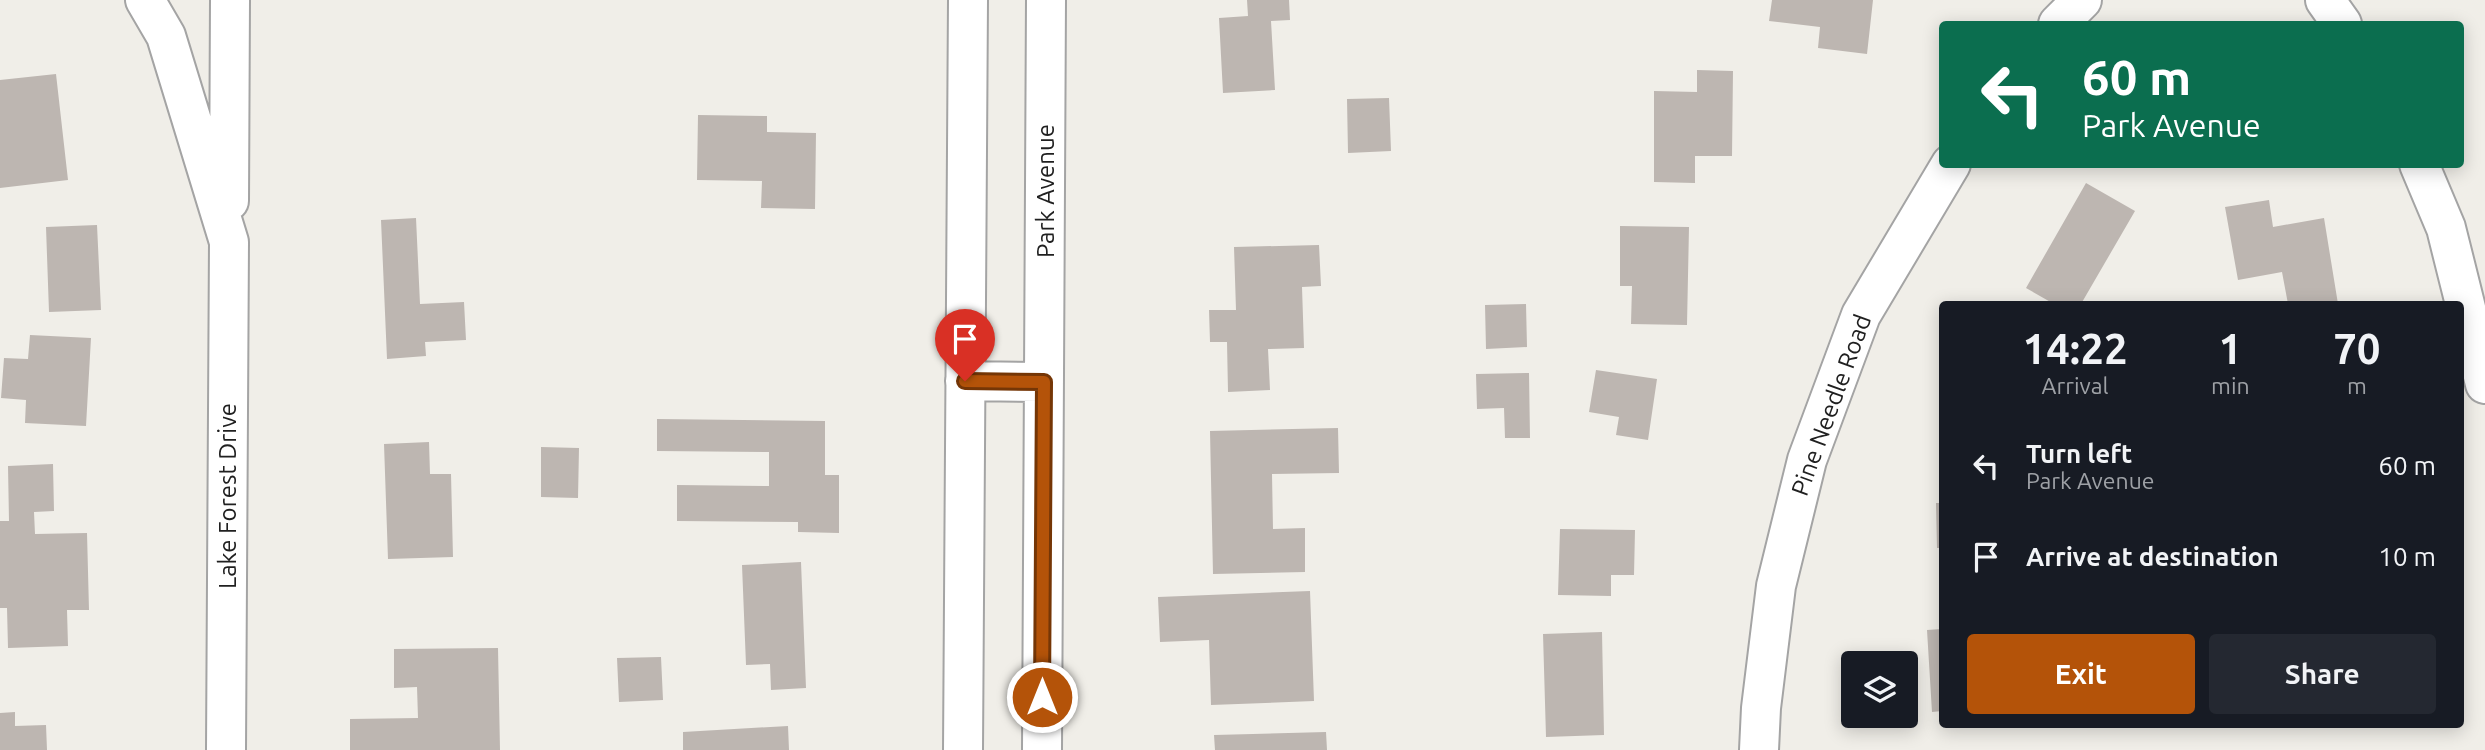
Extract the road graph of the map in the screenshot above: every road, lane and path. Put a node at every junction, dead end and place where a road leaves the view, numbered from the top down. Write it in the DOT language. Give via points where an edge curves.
graph roads {
  1 [pos="145,0"];
  2 [pos="230,0"];
  3 [pos="968,0"];
  4 [pos="1046,0"];
  5 [pos="2082,0"];
  6 [pos="2325,0"];
  7 [pos="2061,21"];
  8 [pos="2340,21"];
  9 [pos="1949,168"];
  10 [pos="2420,168"];
  11 [pos="229,242"];
  12 [pos="965,381"];
  13 [pos="1044,382"];
  14 [pos="2485,384"];
  15 [pos="226,750"];
  16 [pos="963,750"];
  17 [pos="1042,750"];
  18 [pos="1759,750"];
  1 -- 11 [label="street, Lake Forest Drive" via="166,36"];
  2 -- 11 [label="street, Lake Forest Drive"];
  3 -- 12 [label="street"];
  4 -- 13 [label="street, Park Avenue"];
  5 -- 7 [label="street"];
  6 -- 8 [label="street"];
  9 -- 18 [label="street, Pine Needle Road" via="1861,315 1807,460 1776,586"];
  10 -- 14 [label="street" via="2446,228"];
  11 -- 15 [label="street, Lake Forest Drive"];
  12 -- 13 [label="street"];
  12 -- 16 [label="street"];
  13 -- 17 [label="street, Park Avenue"];
}
